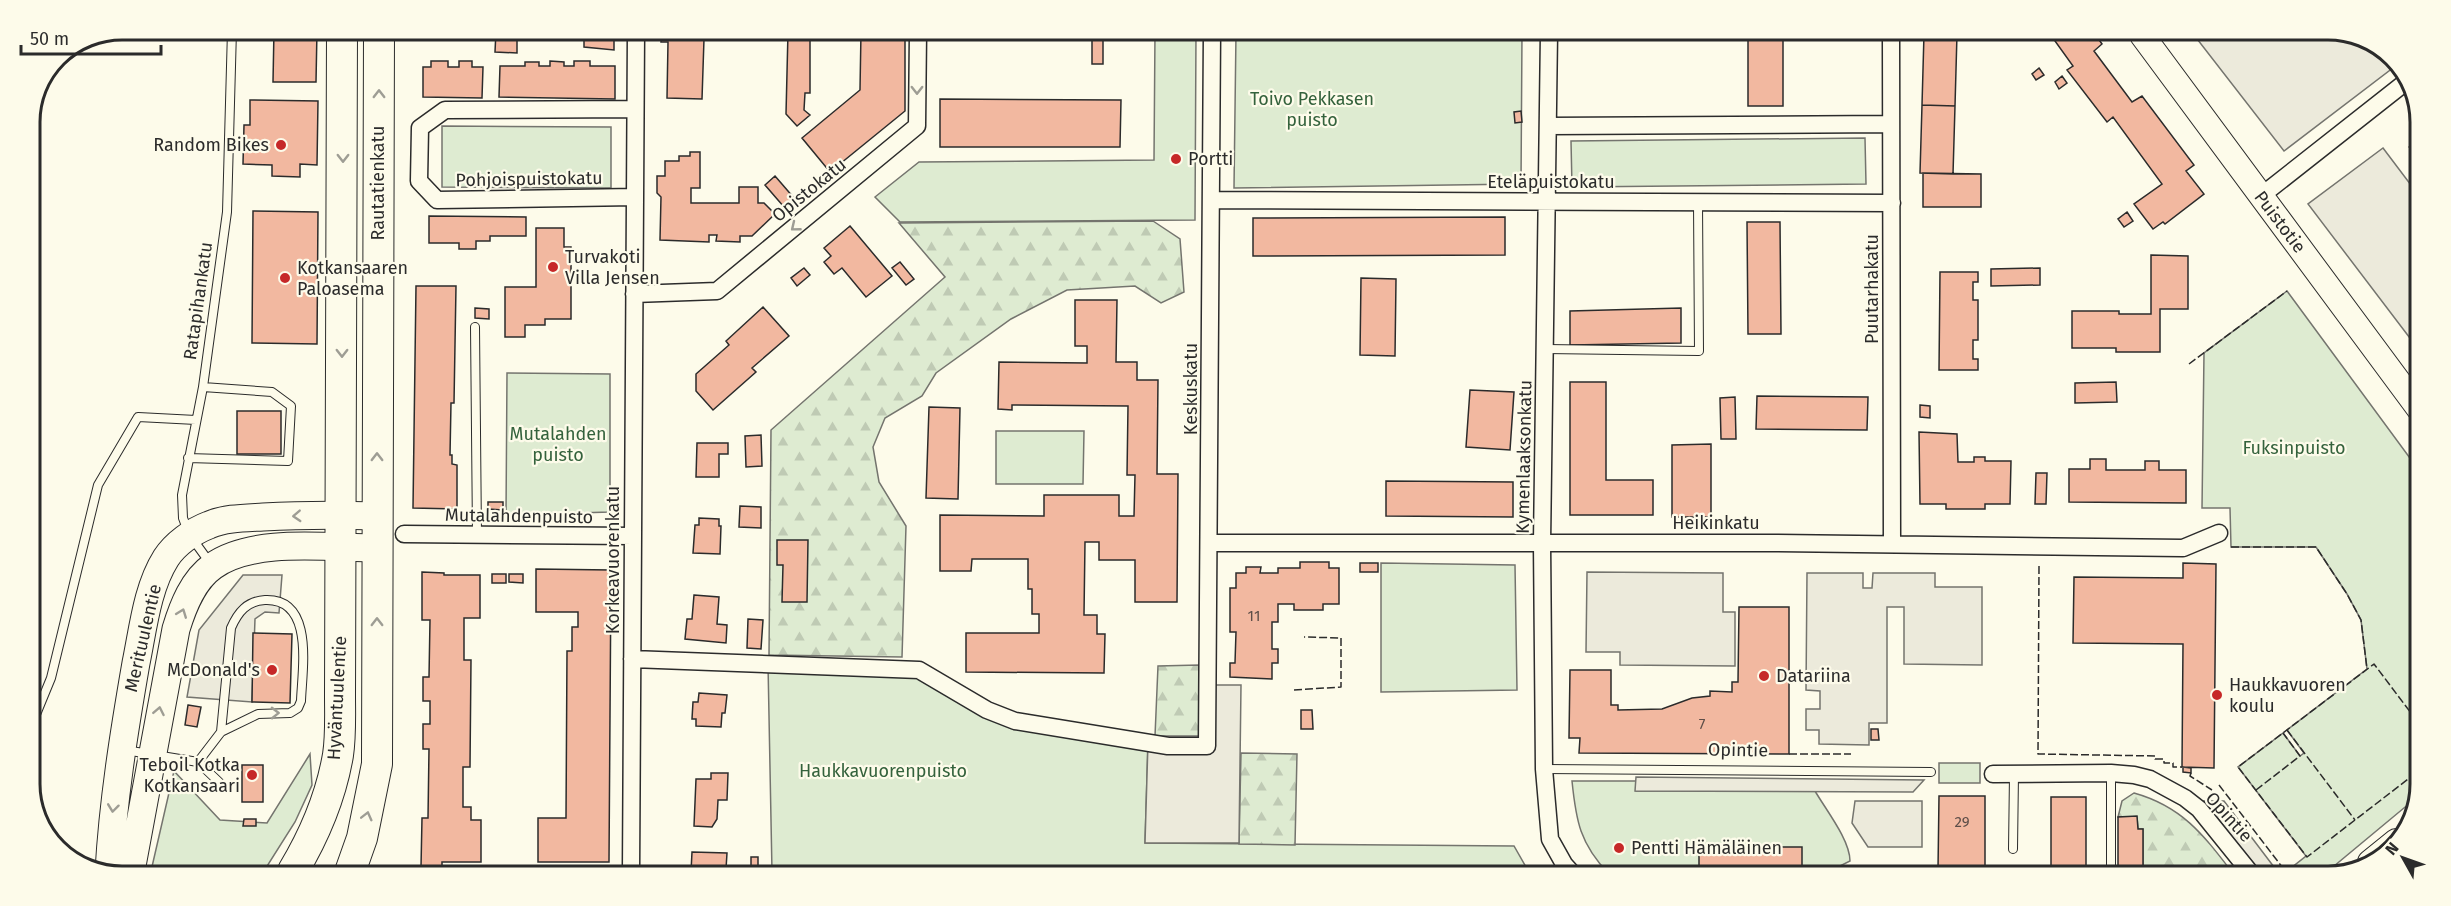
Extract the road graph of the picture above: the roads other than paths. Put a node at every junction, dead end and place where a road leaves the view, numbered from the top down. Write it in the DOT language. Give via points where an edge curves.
graph roads {
  1 [pos="232,40"];
  2 [pos="342,40"];
  3 [pos="379,40"];
  4 [pos="636,40"];
  5 [pos="918,40"];
  6 [pos="1212,40"];
  7 [pos="1550,40"];
  8 [pos="1891,40"];
  9 [pos="2146,40"];
  10 [pos="2401,86"];
  11 [pos="635,110"];
  12 [pos="1890,124"];
  13 [pos="1548,126"];
  14 [pos="2261,196"];
  15 [pos="635,197"];
  16 [pos="1211,200"];
  17 [pos="1546,202"];
  18 [pos="1698,202"];
  19 [pos="1892,203"];
  20 [pos="634,294"];
  21 [pos="476,327"];
  22 [pos="1545,349"];
  23 [pos="203,387"];
  24 [pos="2410,397"];
  25 [pos="196,420"];
  26 [pos="188,458"];
  27 [pos="341,515"];
  28 [pos="377,516"];
  29 [pos="2219,533"];
  30 [pos="189,534"];
  31 [pos="404,534"];
  32 [pos="477,535"];
  33 [pos="633,536"];
  34 [pos="1210,543"];
  35 [pos="1542,543"];
  36 [pos="1892,544"];
  37 [pos="341,548"];
  38 [pos="377,549"];
  39 [pos="212,566"];
  40 [pos="632,659"];
  41 [pos="41,703"];
  42 [pos="221,732"];
  43 [pos="121,750"];
  44 [pos="151,754"];
  45 [pos="198,762"];
  46 [pos="1544,769"];
  47 [pos="1931,772"];
  48 [pos="2111,773"];
  49 [pos="1993,774"];
  50 [pos="2014,774"];
  51 [pos="219,782"];
  52 [pos="2013,849"];
  53 [pos="109,864"];
  54 [pos="132,866"];
  55 [pos="296,866"];
  56 [pos="352,866"];
  57 [pos="631,866"];
  58 [pos="1566,866"];
  59 [pos="2111,866"];
  60 [pos="2246,866"];
  1 -- 23 [label="lane, Ratapihankatu" via="226,212"];
  2 -- 27 [label="highway, Rautatienkatu, one-way"];
  28 -- 3 [label="highway, Rautatienkatu, one-way"];
  4 -- 11 [label="street, Korkeavuorenkatu"];
  5 -- 20 [label="street, Opistokatu, one-way" via="917,126 717,291"];
  6 -- 16 [label="street, Keskuskatu"];
  7 -- 13 [label="street, Kymenlaaksonkatu"];
  8 -- 12 [label="street, Puutarhakatu"];
  9 -- 14 [label="main road, Puistotie"];
  10 -- 14 [label="street"];
  11 -- 15 [label="street, Korkeavuorenkatu"];
  11 -- 15 [label="street, Pohjoispuistokatu" via="445,110 420,128 419,181 437,200"];
  12 -- 13 [label="street"];
  12 -- 19 [label="street, Puutarhakatu"];
  13 -- 17 [label="street, Kymenlaaksonkatu"];
  14 -- 24 [label="main road, Puistotie"];
  15 -- 20 [label="street, Korkeavuorenkatu"];
  16 -- 17 [label="street, Eteläpuistokatu"];
  16 -- 34 [label="street, Keskuskatu"];
  17 -- 18 [label="street, Eteläpuistokatu"];
  17 -- 22 [label="street, Kymenlaaksonkatu"];
  18 -- 19 [label="street, Eteläpuistokatu"];
  18 -- 22 [label="lane" via="1699,351"];
  19 -- 36 [label="street, Puutarhakatu"];
  20 -- 33 [label="street, Korkeavuorenkatu"];
  21 -- 32 [label="lane"];
  22 -- 35 [label="street, Kymenlaaksonkatu"];
  23 -- 25 [label="lane, Ratapihankatu"];
  23 -- 26 [label="lane" via="272,392 291,406 288,461"];
  25 -- 26 [label="lane, Ratapihankatu"];
  25 -- 41 [label="lane" via="138,417 98,485 51,678"];
  26 -- 30 [label="lane, Ratapihankatu" via="182,495 183,518"];
  27 -- 28 [label="main road, Merituulentie"];
  27 -- 30 [label="main road, Merituulentie, one-way" via="235,519"];
  27 -- 37 [label="highway, Hyväntuulentie"];
  28 -- 38 [label="highway, Hyväntuulentie"];
  29 -- 36 [label="street, Heikinkatu" via="2183,548"];
  30 -- 39 [label="lane, Ratapihankatu"];
  30 -- 43 [label="main road, Merituulentie" via="166,557 154,582"];
  31 -- 32 [label="street, Mutalahdenpuisto"];
  32 -- 33 [label="street, Mutalahdenpuisto"];
  33 -- 40 [label="street, Korkeavuorenkatu"];
  34 -- 35 [label="street, Heikinkatu"];
  34 -- 40 [label="street, Keskuskatu" via="1207,746 1168,746 1016,721 987,710 919,670"];
  35 -- 36 [label="street, Heikinkatu"];
  35 -- 46 [label="street, Kymenlaaksonkatu"];
  37 -- 38 [label="main road, Merituulentie"];
  37 -- 39 [label="main road, Merituulentie" via="262,549 238,553"];
  37 -- 55 [label="highway, Hyväntuulentie" via="338,754 324,808"];
  56 -- 38 [label="highway, Hyväntuulentie, one-way" via="365,827 377,764"];
  44 -- 39 [label="main road, Merituulentie, one-way" via="183,608 195,585"];
  40 -- 57 [label="street, Korkeavuorenkatu"];
  42 -- 42 [label="lane, one-way" via="258,714 290,713 298,708 303,633 298,618 280,603 249,603 238,613 231,628"];
  42 -- 45 [label="lane"];
  43 -- 44 [label="lane"];
  43 -- 53 [label="main road, Merituulentie, one-way"];
  44 -- 45 [label="lane"];
  44 -- 54 [label="main road, Merituulentie"];
  45 -- 51 [label="lane"];
  46 -- 47 [label="lane, Opintie"];
  46 -- 58 [label="street, Kymenlaaksonkatu" via="1550,839"];
  48 -- 50 [label="street, Opintie"];
  48 -- 59 [label="lane"];
  48 -- 60 [label="street, Opintie" via="2150,779 2185,798 2218,829"];
  49 -- 50 [label="street, Opintie"];
  50 -- 52 [label="lane"];
}
